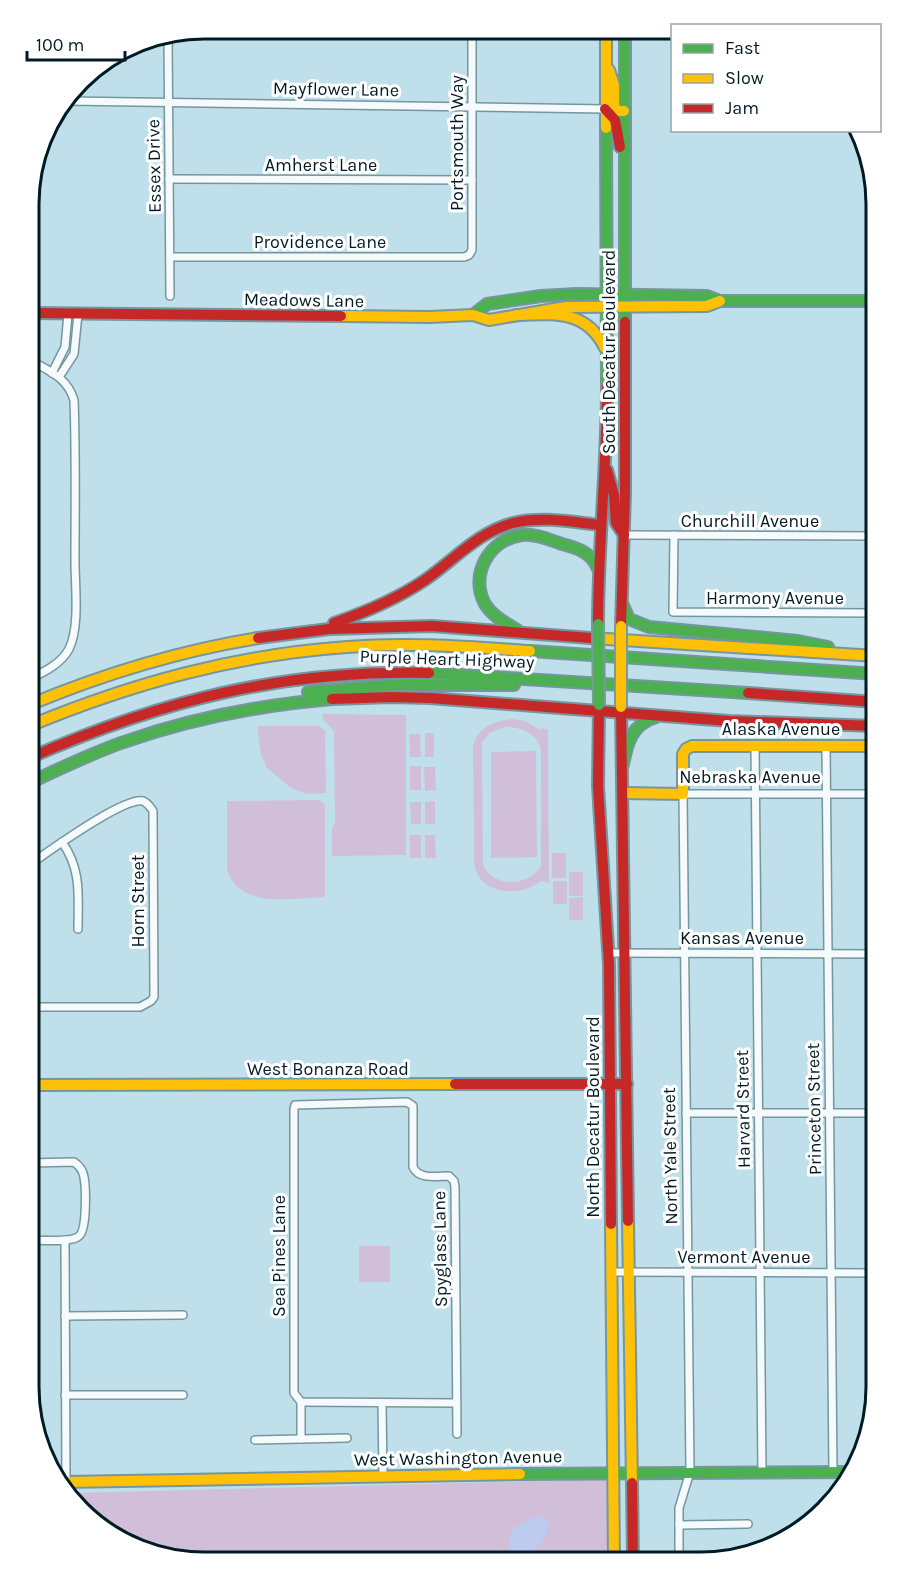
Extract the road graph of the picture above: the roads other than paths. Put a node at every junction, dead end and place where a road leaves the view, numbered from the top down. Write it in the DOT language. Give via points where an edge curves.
graph roads {
  1 [pos="472,39"];
  2 [pos="606,39"];
  3 [pos="625,39"];
  4 [pos="168,43"];
  5 [pos="606,61"];
  6 [pos="76,100"];
  7 [pos="168,102"];
  8 [pos="472,106"];
  9 [pos="605,109"];
  10 [pos="624,111"];
  11 [pos="624,168"];
  12 [pos="169,179"];
  13 [pos="472,180"];
  14 [pos="469,255"];
  15 [pos="170,257"];
  16 [pos="607,294"];
  17 [pos="170,296"];
  18 [pos="625,301"];
  19 [pos="866,301"];
  20 [pos="607,307"];
  21 [pos="39,309"];
  22 [pos="39,313"];
  23 [pos="73,314"];
  24 [pos="134,315"];
  25 [pos="473,315"];
  26 [pos="516,315"];
  27 [pos="607,360"];
  28 [pos="39,365"];
  29 [pos="52,373"];
  30 [pos="59,377"];
  31 [pos="605,466"];
  32 [pos="600,525"];
  33 [pos="624,535"];
  34 [pos="674,535"];
  35 [pos="866,536"];
  36 [pos="598,569"];
  37 [pos="622,603"];
  38 [pos="866,613"];
  39 [pos="315,630"];
  40 [pos="520,632"];
  41 [pos="866,654"];
  42 [pos="866,655"];
  43 [pos="599,671"];
  44 [pos="621,672"];
  45 [pos="866,673"];
  46 [pos="39,674"];
  47 [pos="660,687"];
  48 [pos="39,701"];
  49 [pos="866,701"];
  50 [pos="598,708"];
  51 [pos="621,710"];
  52 [pos="230,712"];
  53 [pos="660,716"];
  54 [pos="39,722"];
  55 [pos="866,726"];
  56 [pos="755,746"];
  57 [pos="826,746"];
  58 [pos="866,746"];
  59 [pos="686,749"];
  60 [pos="39,754"];
  61 [pos="623,765"];
  62 [pos="39,779"];
  63 [pos="623,794"];
  64 [pos="683,794"];
  65 [pos="755,794"];
  66 [pos="826,794"];
  67 [pos="866,794"];
  68 [pos="62,842"];
  69 [pos="39,858"];
  70 [pos="78,929"];
  71 [pos="608,952"];
  72 [pos="626,953"];
  73 [pos="684,953"];
  74 [pos="757,953"];
  75 [pos="828,953"];
  76 [pos="866,954"];
  77 [pos="39,1007"];
  78 [pos="610,1084"];
  79 [pos="627,1084"];
  80 [pos="39,1085"];
  81 [pos="294,1107"];
  82 [pos="686,1113"];
  83 [pos="758,1113"];
  84 [pos="829,1113"];
  85 [pos="866,1113"];
  86 [pos="39,1162"];
  87 [pos="39,1240"];
  88 [pos="65,1240"];
  89 [pos="611,1272"];
  90 [pos="630,1272"];
  91 [pos="688,1272"];
  92 [pos="760,1272"];
  93 [pos="831,1273"];
  94 [pos="866,1273"];
  95 [pos="183,1315"];
  96 [pos="65,1316"];
  97 [pos="65,1395"];
  98 [pos="183,1395"];
  99 [pos="300,1402"];
  100 [pos="382,1403"];
  101 [pos="457,1403"];
  102 [pos="457,1434"];
  103 [pos="347,1438"];
  104 [pos="301,1439"];
  105 [pos="255,1440"];
  106 [pos="613,1472"];
  107 [pos="632,1472"];
  108 [pos="690,1472"];
  109 [pos="762,1472"];
  110 [pos="833,1472"];
  111 [pos="842,1472"];
  112 [pos="65,1475"];
  113 [pos="383,1476"];
  114 [pos="70,1482"];
  115 [pos="748,1524"];
  116 [pos="679,1525"];
  117 [pos="614,1552"];
  118 [pos="633,1552"];
  119 [pos="679,1552"];
  1 -- 8 [label="street, Portsmouth Way"];
  2 -- 5 [label="main road, South Decatur Boulevard"];
  3 -- 10 [label="main road, South Decatur Boulevard"];
  4 -- 7 [label="street, Essex Drive"];
  5 -- 9 [label="main road, South Decatur Boulevard"];
  5 -- 10 [label="main road" via="614,85 614,106"];
  6 -- 7 [label="street, Mayflower Lane"];
  7 -- 8 [label="street, Mayflower Lane"];
  7 -- 12 [label="street, Essex Drive"];
  8 -- 9 [label="street, Mayflower Lane"];
  8 -- 13 [label="street, Portsmouth Way"];
  9 -- 11 [label="main road" via="616,119"];
  9 -- 16 [label="main road, South Decatur Boulevard"];
  10 -- 11 [label="main road, South Decatur Boulevard"];
  11 -- 18 [label="main road, South Decatur Boulevard"];
  12 -- 13 [label="street, Amherst Lane"];
  12 -- 15 [label="street, Essex Drive"];
  13 -- 14 [label="street, Portsmouth Way"];
  14 -- 15 [label="street, Providence Lane"];
  15 -- 17 [label="street, Essex Drive"];
  16 -- 18 [label="main road, Meadows Lane"];
  16 -- 20 [label="main road, South Decatur Boulevard"];
  16 -- 25 [label="main road, Meadows Lane" via="505,300 487,304"];
  18 -- 19 [label="main road, Meadows Lane" via="707,306 720,301"];
  18 -- 20 [label="main road, Meadows Lane"];
  18 -- 33 [label="main road, South Decatur Boulevard"];
  20 -- 26 [label="main road, Meadows Lane" via="566,307"];
  20 -- 27 [label="main road, South Decatur Boulevard"];
  21 -- 24 [label="main road, Meadows Lane" via="109,308"];
  22 -- 23 [label="main road, Meadows Lane"];
  23 -- 24 [label="main road, Meadows Lane"];
  23 -- 29 [label="street" via="65,347"];
  23 -- 30 [label="street" via="74,354"];
  24 -- 25 [label="main road, Meadows Lane"];
  25 -- 26 [label="main road, Meadows Lane" via="489,320"];
  26 -- 27 [label="main road" via="568,316 585,321 600,335"];
  27 -- 31 [label="main road, South Decatur Boulevard"];
  28 -- 29 [label="street"];
  29 -- 30 [label="street"];
  30 -- 46 [label="street" via="69,385 74,400 74,628 63,658"];
  31 -- 32 [label="main road, South Decatur Boulevard"];
  31 -- 33 [label="main road" via="614,495 616,523"];
  32 -- 33 [label="main road"];
  32 -- 36 [label="main road, South Decatur Boulevard"];
  32 -- 39 [label="main road" via="537,520 499,528 478,537 401,594"];
  33 -- 34 [label="street, Churchill Avenue"];
  33 -- 37 [label="main road, South Decatur Boulevard"];
  34 -- 35 [label="street, Churchill Avenue"];
  34 -- 38 [label="street, Harmony Avenue" via="673,612"];
  36 -- 40 [label="main road" via="585,552 535,536 514,536 496,545 481,568 481,593 492,613"];
  36 -- 43 [label="main road, South Decatur Boulevard, bridge"];
  37 -- 41 [label="main road" via="632,622 654,628 798,641"];
  37 -- 44 [label="main road, South Decatur Boulevard, bridge"];
  39 -- 40 [label="main road" via="422,625"];
  39 -- 48 [label="main road" via="175,654"];
  40 -- 42 [label="main road"];
  43 -- 50 [label="main road, North Decatur Boulevard, bridge"];
  44 -- 51 [label="main road, North Decatur Boulevard, bridge"];
  45 -- 54 [label="main road, Purple Heart Highway" via="459,645 353,645 271,654 191,670 101,697"];
  47 -- 49 [label="main road, Purple Heart Highway"];
  47 -- 52 [label="main road" via="377,685 290,695"];
  47 -- 60 [label="main road, Purple Heart Highway" via="436,672 318,676 242,687 168,705 90,731"];
  50 -- 51 [label="main road"];
  50 -- 52 [label="main road" via="383,697 301,701"];
  50 -- 71 [label="main road, North Decatur Boulevard"];
  51 -- 53 [label="main road"];
  51 -- 61 [label="main road, North Decatur Boulevard"];
  52 -- 62 [label="main road" via="122,743"];
  53 -- 55 [label="main road"];
  53 -- 61 [label="main road" via="646,719 634,729"];
  56 -- 57 [label="main road, Alaska Avenue"];
  56 -- 59 [label="main road, Alaska Avenue"];
  56 -- 65 [label="street, Harvard Street"];
  57 -- 58 [label="main road, Alaska Avenue"];
  57 -- 66 [label="street, Princeton Street"];
  59 -- 64 [label="main road, North Yale Street"];
  61 -- 63 [label="main road, North Decatur Boulevard"];
  63 -- 64 [label="main road, Nebraska Avenue"];
  63 -- 72 [label="main road, North Decatur Boulevard"];
  64 -- 65 [label="street, Nebraska Avenue"];
  64 -- 73 [label="street, North Yale Street"];
  65 -- 66 [label="street, Nebraska Avenue"];
  65 -- 74 [label="street, Harvard Street"];
  66 -- 67 [label="street, Nebraska Avenue"];
  66 -- 75 [label="street, Princeton Street"];
  68 -- 69 [label="street"];
  68 -- 70 [label="street" via="76,865"];
  68 -- 77 [label="street, Horn Street" via="131,803 146,802 153,811 154,997 140,1006"];
  71 -- 72 [label="street, Kansas Avenue"];
  71 -- 78 [label="main road, North Decatur Boulevard"];
  72 -- 73 [label="street, Kansas Avenue"];
  72 -- 79 [label="main road, North Decatur Boulevard"];
  73 -- 74 [label="street, Kansas Avenue"];
  73 -- 82 [label="street, North Yale Street"];
  74 -- 75 [label="street, Kansas Avenue"];
  74 -- 83 [label="street, Harvard Street"];
  75 -- 76 [label="street, Kansas Avenue"];
  75 -- 84 [label="street, Princeton Street"];
  78 -- 79 [label="main road, West Bonanza Road"];
  78 -- 80 [label="main road, West Bonanza Road"];
  78 -- 89 [label="main road, North Decatur Boulevard"];
  79 -- 90 [label="main road, North Decatur Boulevard"];
  81 -- 99 [label="street, Sea Pines Lane" via="294,1394"];
  81 -- 101 [label="street, Spyglass Lane" via="407,1101 413,1106 413,1167 420,1175 449,1176 455,1187"];
  82 -- 83 [label="street"];
  82 -- 91 [label="street, North Yale Street"];
  83 -- 84 [label="street"];
  83 -- 92 [label="street, Harvard Street"];
  84 -- 85 [label="street"];
  84 -- 93 [label="street, Princeton Street"];
  86 -- 88 [label="street" via="74,1162 84,1176 84,1226 81,1236"];
  87 -- 88 [label="street"];
  88 -- 96 [label="street"];
  89 -- 90 [label="street, Vermont Avenue"];
  89 -- 106 [label="main road, North Decatur Boulevard"];
  90 -- 91 [label="street, Vermont Avenue"];
  90 -- 107 [label="main road, North Decatur Boulevard"];
  91 -- 92 [label="street, Vermont Avenue"];
  91 -- 108 [label="street, North Yale Street"];
  92 -- 93 [label="street, Vermont Avenue"];
  92 -- 109 [label="street, Harvard Street"];
  93 -- 94 [label="street, Vermont Avenue"];
  93 -- 110 [label="street, Princeton Street"];
  95 -- 96 [label="street"];
  96 -- 97 [label="street"];
  97 -- 98 [label="street"];
  97 -- 112 [label="street"];
  99 -- 100 [label="street"];
  99 -- 104 [label="street, Sea Pines Lane"];
  100 -- 101 [label="street"];
  100 -- 113 [label="street"];
  101 -- 102 [label="street, Spyglass Lane"];
  103 -- 104 [label="street"];
  104 -- 105 [label="street"];
  106 -- 107 [label="main road, West Washington Avenue"];
  106 -- 113 [label="main road, West Washington Avenue"];
  106 -- 117 [label="main road, North Decatur Boulevard"];
  107 -- 108 [label="main road, West Washington Avenue"];
  107 -- 118 [label="main road, North Decatur Boulevard"];
  108 -- 109 [label="main road, West Washington Avenue"];
  108 -- 116 [label="street, North Yale Street" via="679,1508"];
  109 -- 110 [label="main road, West Washington Avenue"];
  110 -- 111 [label="main road, West Washington Avenue"];
  113 -- 114 [label="main road, West Washington Avenue"];
  115 -- 116 [label="street"];
  116 -- 119 [label="street, North Yale Street"];
}
